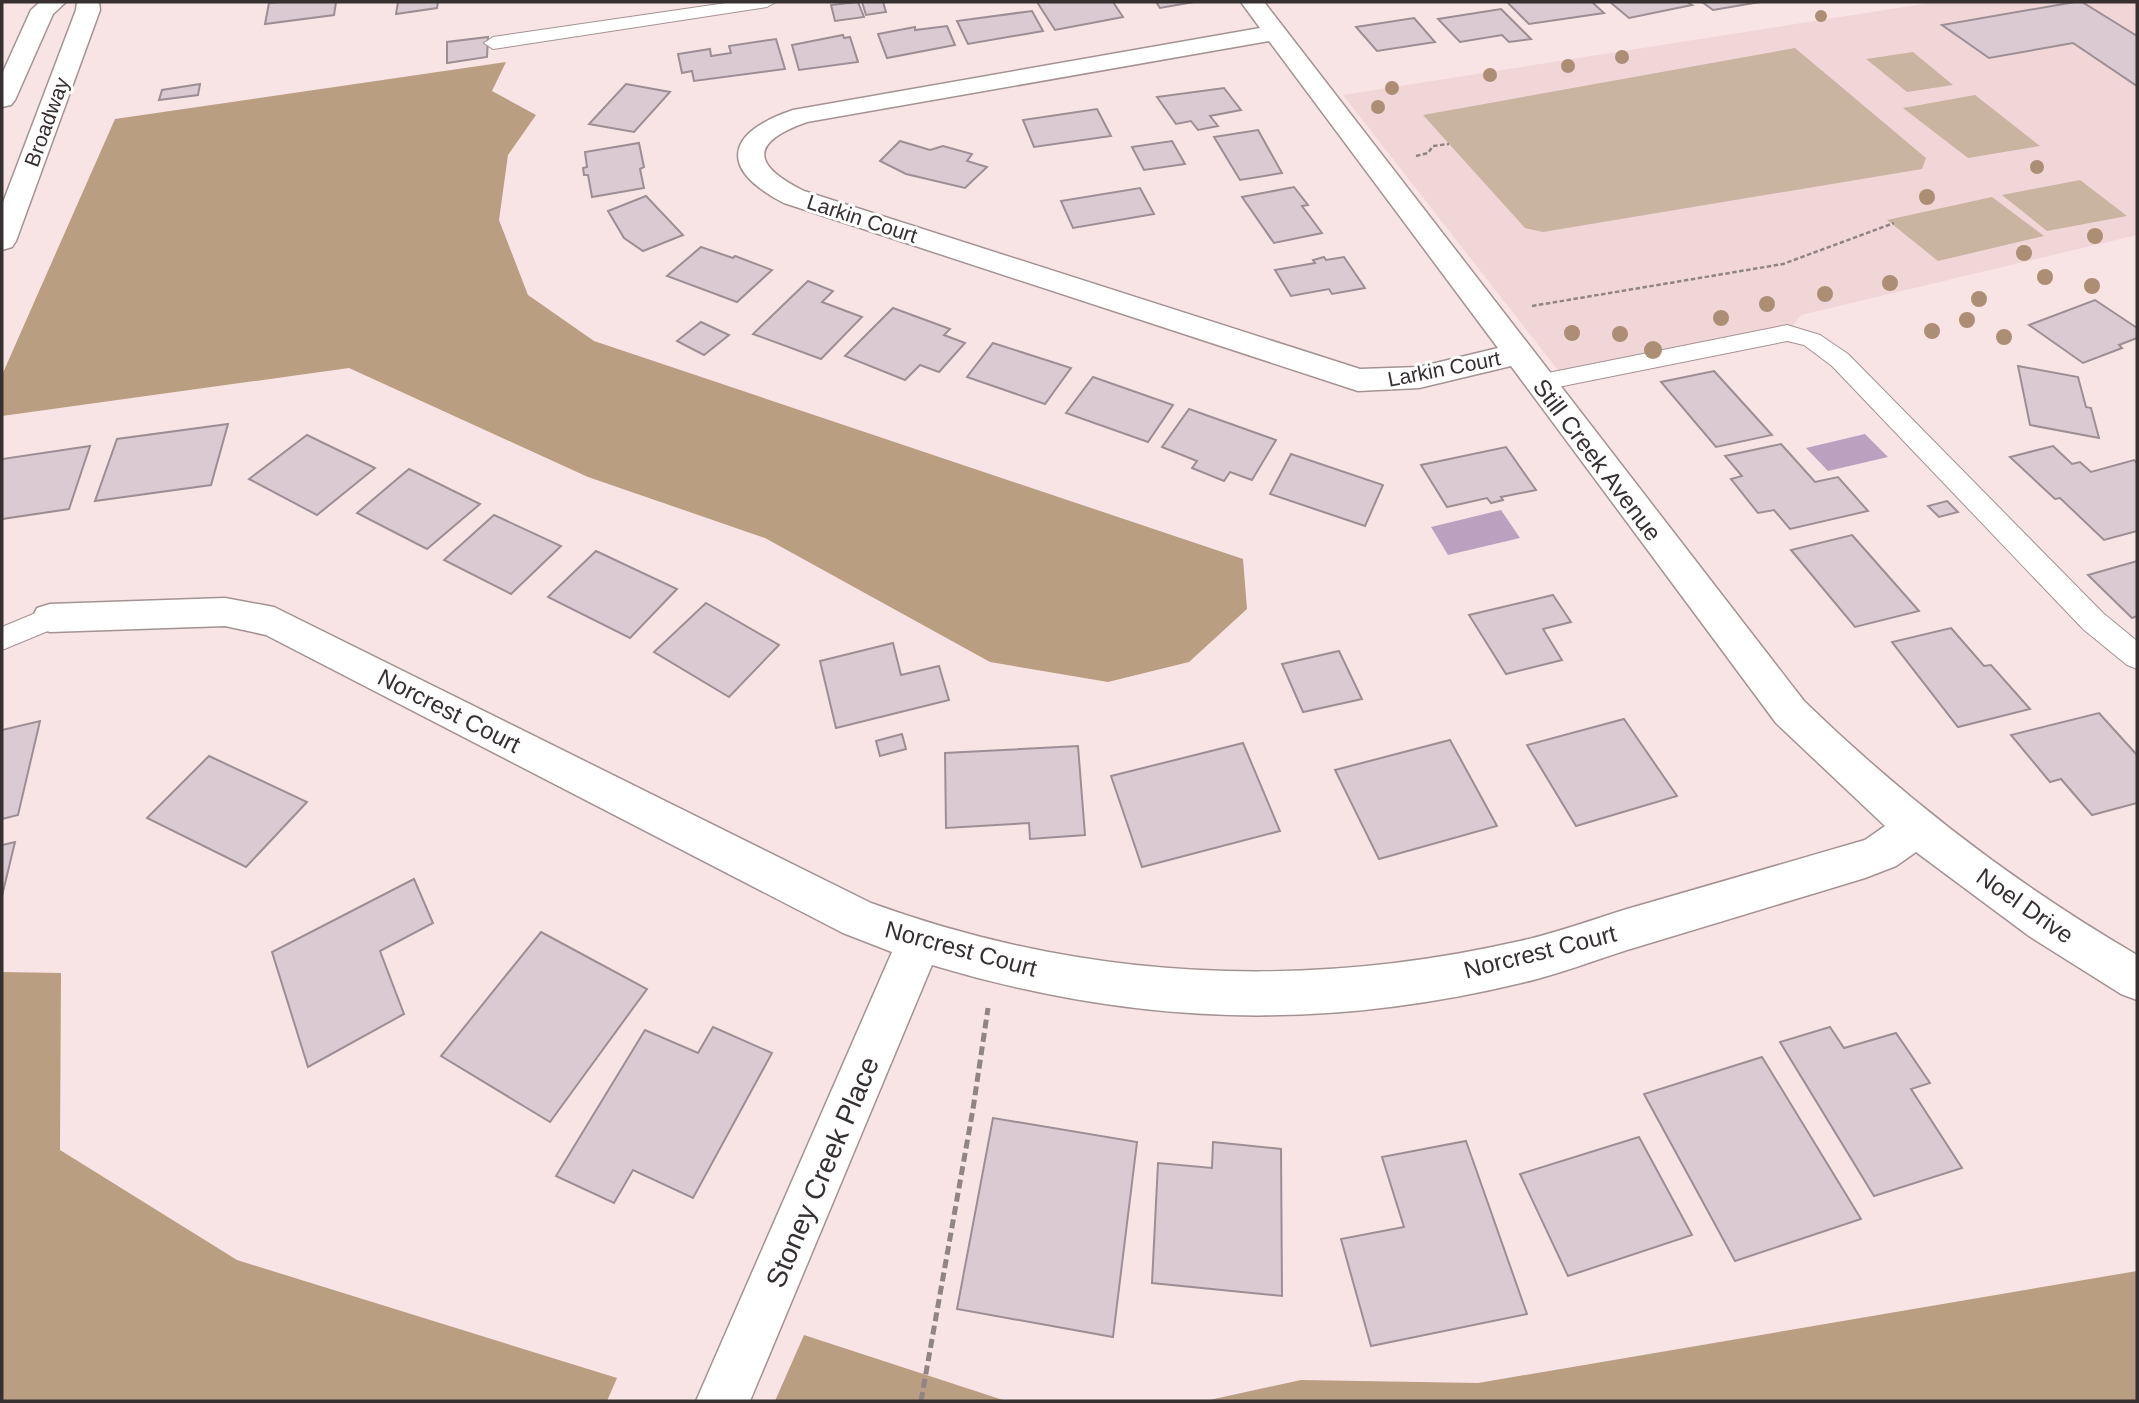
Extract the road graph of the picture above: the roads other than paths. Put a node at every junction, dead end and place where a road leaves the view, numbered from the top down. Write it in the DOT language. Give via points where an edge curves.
graph roads {
  1 [pos="55,2"];
  2 [pos="88,2"];
  3 [pos="767,2"];
  4 [pos="1253,2"];
  5 [pos="1260,2"];
  6 [pos="1274,33"];
  7 [pos="493,43"];
  8 [pos="2,100"];
  9 [pos="2,241"];
  10 [pos="1518,354"];
  11 [pos="1538,383"];
  12 [pos="50,618"];
  13 [pos="2,639"];
  14 [pos="2137,657"];
  15 [pos="1917,827"];
  16 [pos="918,943"];
  17 [pos="2137,979"];
  18 [pos="723,1401"];
  1 -- 8 [label="street, Broadway" via="43,10"];
  2 -- 9 [label="street, Broadway"];
  3 -- 7 [label="lane"];
  4 -- 5 [label="street"];
  4 -- 6 [label="street, Still Creek Avenue"];
  6 -- 10 [label="street, Still Creek Avenue"];
  6 -- 10 [label="street, Larkin Court" via="802,115 764,131 753,145 751,165 764,182 794,197 1358,380 1410,379"];
  10 -- 11 [label="street, Still Creek Avenue"];
  11 -- 14 [label="lane" via="1787,333 1812,340 1840,360 2092,621"];
  11 -- 15 [label="street, Still Creek Avenue" via="1790,712 1836,759"];
  12 -- 13 [label="lane"];
  12 -- 16 [label="street, Norcrest Court" via="225,612 274,622 735,858 858,919"];
  15 -- 16 [label="street, Norcrest Court" via="1865,859 1525,960 1380,986 1236,994 1162,992"];
  15 -- 17 [label="street, Noel Drive" via="2036,917"];
  16 -- 18 [label="street, Stoney Creek Place"];
}
